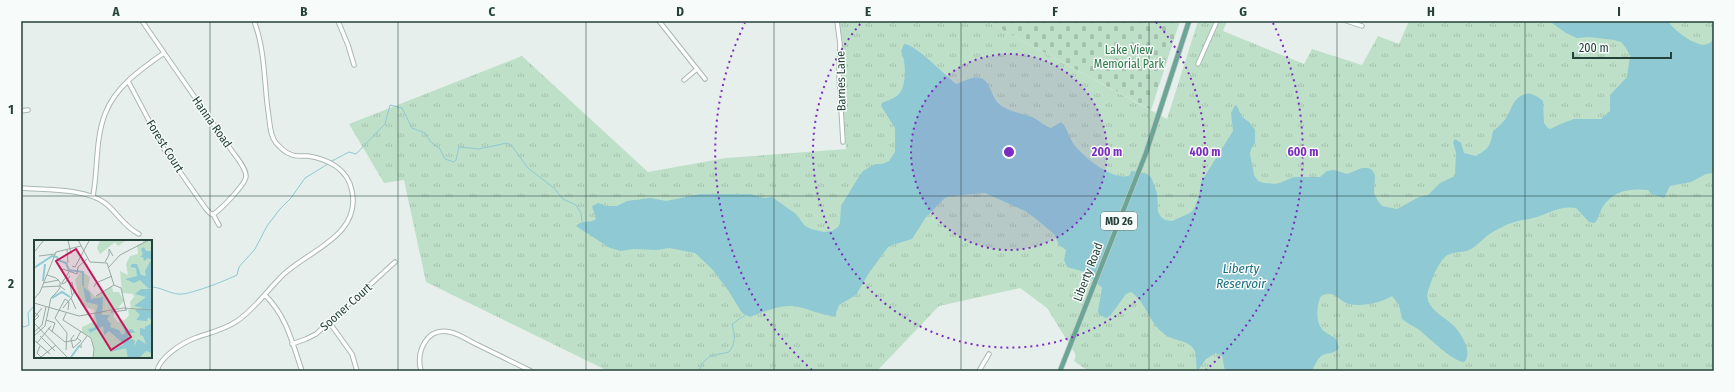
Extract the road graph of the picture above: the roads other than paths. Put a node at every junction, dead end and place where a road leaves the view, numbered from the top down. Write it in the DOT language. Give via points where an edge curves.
graph roads {
  1 [pos="142,21"];
  2 [pos="254,21"];
  3 [pos="338,21"];
  4 [pos="660,21"];
  5 [pos="837,21"];
  6 [pos="1189,21"];
  7 [pos="1217,21"];
  8 [pos="1347,21"];
  9 [pos="1362,26"];
  10 [pos="164,53"];
  11 [pos="1198,64"];
  12 [pos="354,65"];
  13 [pos="697,69"];
  14 [pos="705,79"];
  15 [pos="684,80"];
  16 [pos="128,81"];
  17 [pos="28,110"];
  18 [pos="21,111"];
  19 [pos="843,142"];
  20 [pos="21,188"];
  21 [pos="93,196"];
  22 [pos="213,214"];
  23 [pos="219,225"];
  24 [pos="139,234"];
  25 [pos="395,262"];
  26 [pos="265,295"];
  27 [pos="330,322"];
  28 [pos="292,344"];
  29 [pos="989,354"];
  30 [pos="157,371"];
  31 [pos="302,371"];
  32 [pos="358,371"];
  33 [pos="421,371"];
  34 [pos="531,371"];
  35 [pos="979,371"];
  36 [pos="1060,371"];
  1 -- 10 [label="street, Hanna Road"];
  2 -- 26 [label="street" via="262,59 272,136 289,154 325,160 345,173 352,190 353,206 349,220 337,236 293,267"];
  3 -- 12 [label="street"];
  4 -- 13 [label="street"];
  5 -- 19 [label="street, Barnes Lane"];
  6 -- 36 [label="main road, Liberty Road / MD 26" via="1146,153"];
  7 -- 11 [label="street"];
  8 -- 9 [label="street"];
  10 -- 16 [label="street"];
  10 -- 22 [label="street, Hanna Road" via="246,173 246,178 239,188"];
  13 -- 14 [label="street"];
  13 -- 15 [label="street"];
  16 -- 21 [label="street" via="116,94 104,115"];
  16 -- 22 [label="street, Forest Court" via="164,149 206,209"];
  17 -- 18 [label="street"];
  20 -- 21 [label="street"];
  21 -- 24 [label="street" via="111,208"];
  22 -- 23 [label="street"];
  25 -- 27 [label="street, Sooner Court"];
  26 -- 28 [label="street" via="285,320"];
  26 -- 30 [label="street" via="236,322 218,331 193,338 163,360"];
  27 -- 28 [label="street, Sooner Court" via="311,337"];
  27 -- 32 [label="street" via="352,354"];
  28 -- 31 [label="street"];
  29 -- 35 [label="street"];
  33 -- 34 [label="street" via="421,347 430,337 450,332"];
}
